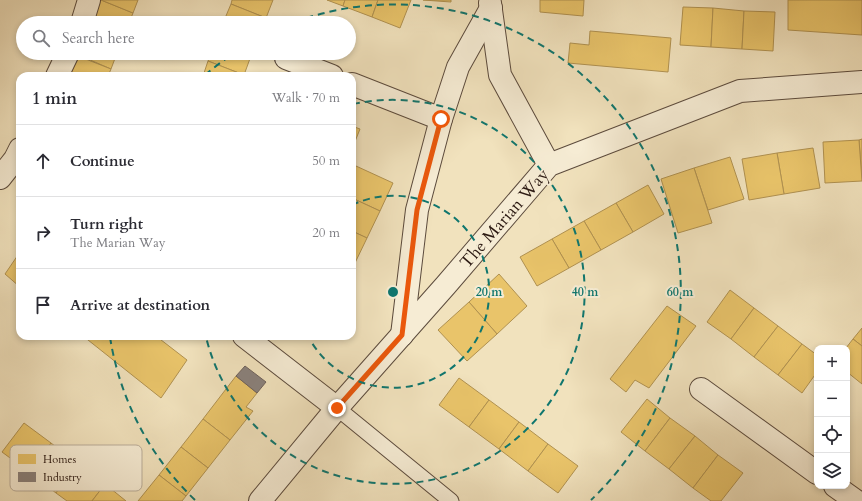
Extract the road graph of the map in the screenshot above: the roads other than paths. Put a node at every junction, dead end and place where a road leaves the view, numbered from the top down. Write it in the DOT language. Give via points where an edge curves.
graph roads {
  1 [pos="89,0"];
  2 [pos="491,4"];
  3 [pos="84,16"];
  4 [pos="64,60"];
  5 [pos="291,60"];
  6 [pos="58,72"];
  7 [pos="322,72"];
  8 [pos="862,82"];
  9 [pos="356,86"];
  10 [pos="441,119"];
  11 [pos="16,159"];
  12 [pos="549,165"];
  13 [pos="0,178"];
  14 [pos="402,335"];
  15 [pos="249,340"];
  16 [pos="701,389"];
  17 [pos="337,408"];
  18 [pos="814,471"];
  19 [pos="839,489"];
  20 [pos="260,501"];
  21 [pos="451,501"];
  22 [pos="856,501"];
  1 -- 3 [label="street"];
  2 -- 10 [label="street" via="458,67"];
  2 -- 12 [label="street" via="500,75"];
  4 -- 6 [label="street"];
  5 -- 7 [label="street"];
  8 -- 12 [label="street, The Marian Way" via="740,91"];
  9 -- 10 [label="street"];
  10 -- 14 [label="street" via="417,210"];
  11 -- 13 [label="street"];
  12 -- 14 [label="street, The Marian Way"];
  14 -- 17 [label="street, The Marian Way"];
  15 -- 17 [label="street"];
  16 -- 18 [label="street"];
  17 -- 20 [label="street, The Marian Way"];
  17 -- 21 [label="lane"];
  19 -- 22 [label="street"];
}
